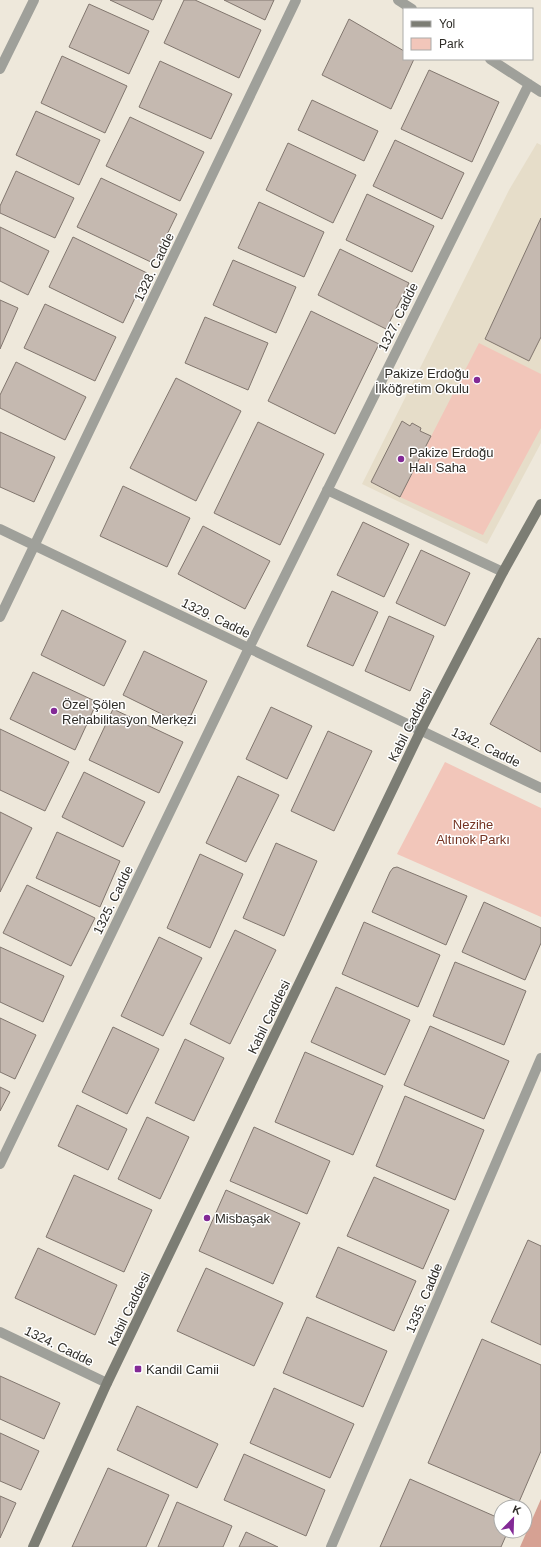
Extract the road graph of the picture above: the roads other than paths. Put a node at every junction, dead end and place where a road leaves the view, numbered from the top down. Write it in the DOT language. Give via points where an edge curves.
graph roads {
  1 [pos="34,0"];
  2 [pos="296,0"];
  3 [pos="398,0"];
  4 [pos="410,8"];
  5 [pos="492,60"];
  6 [pos="0,69"];
  7 [pos="529,84"];
  8 [pos="541,92"];
  9 [pos="326,490"];
  10 [pos="541,504"];
  11 [pos="0,529"];
  12 [pos="35,546"];
  13 [pos="503,572"];
  14 [pos="0,617"];
  15 [pos="249,648"];
  16 [pos="421,730"];
  17 [pos="541,788"];
  18 [pos="541,1058"];
  19 [pos="0,1164"];
  20 [pos="0,1332"];
  21 [pos="108,1383"];
  22 [pos="33,1547"];
  23 [pos="331,1547"];
  1 -- 6 [label="street"];
  2 -- 12 [label="street, 1328. Cadde"];
  3 -- 4 [label="street"];
  5 -- 7 [label="street"];
  7 -- 8 [label="street"];
  7 -- 9 [label="street, 1327. Cadde"];
  9 -- 13 [label="street"];
  9 -- 15 [label="street, 1327. Cadde"];
  10 -- 13 [label="main road, Kabil Caddesi"];
  11 -- 12 [label="street, 1329. Cadde"];
  12 -- 14 [label="street, 1328. Cadde"];
  12 -- 15 [label="street, 1329. Cadde"];
  13 -- 16 [label="main road, Kabil Caddesi"];
  15 -- 16 [label="street, 1329. Cadde"];
  15 -- 19 [label="street, 1325. Cadde"];
  16 -- 17 [label="street, 1342. Cadde"];
  16 -- 21 [label="main road, Kabil Caddesi"];
  18 -- 23 [label="street, 1335. Cadde"];
  20 -- 21 [label="street, 1324. Cadde"];
  21 -- 22 [label="main road, Kabil Caddesi"];
}
